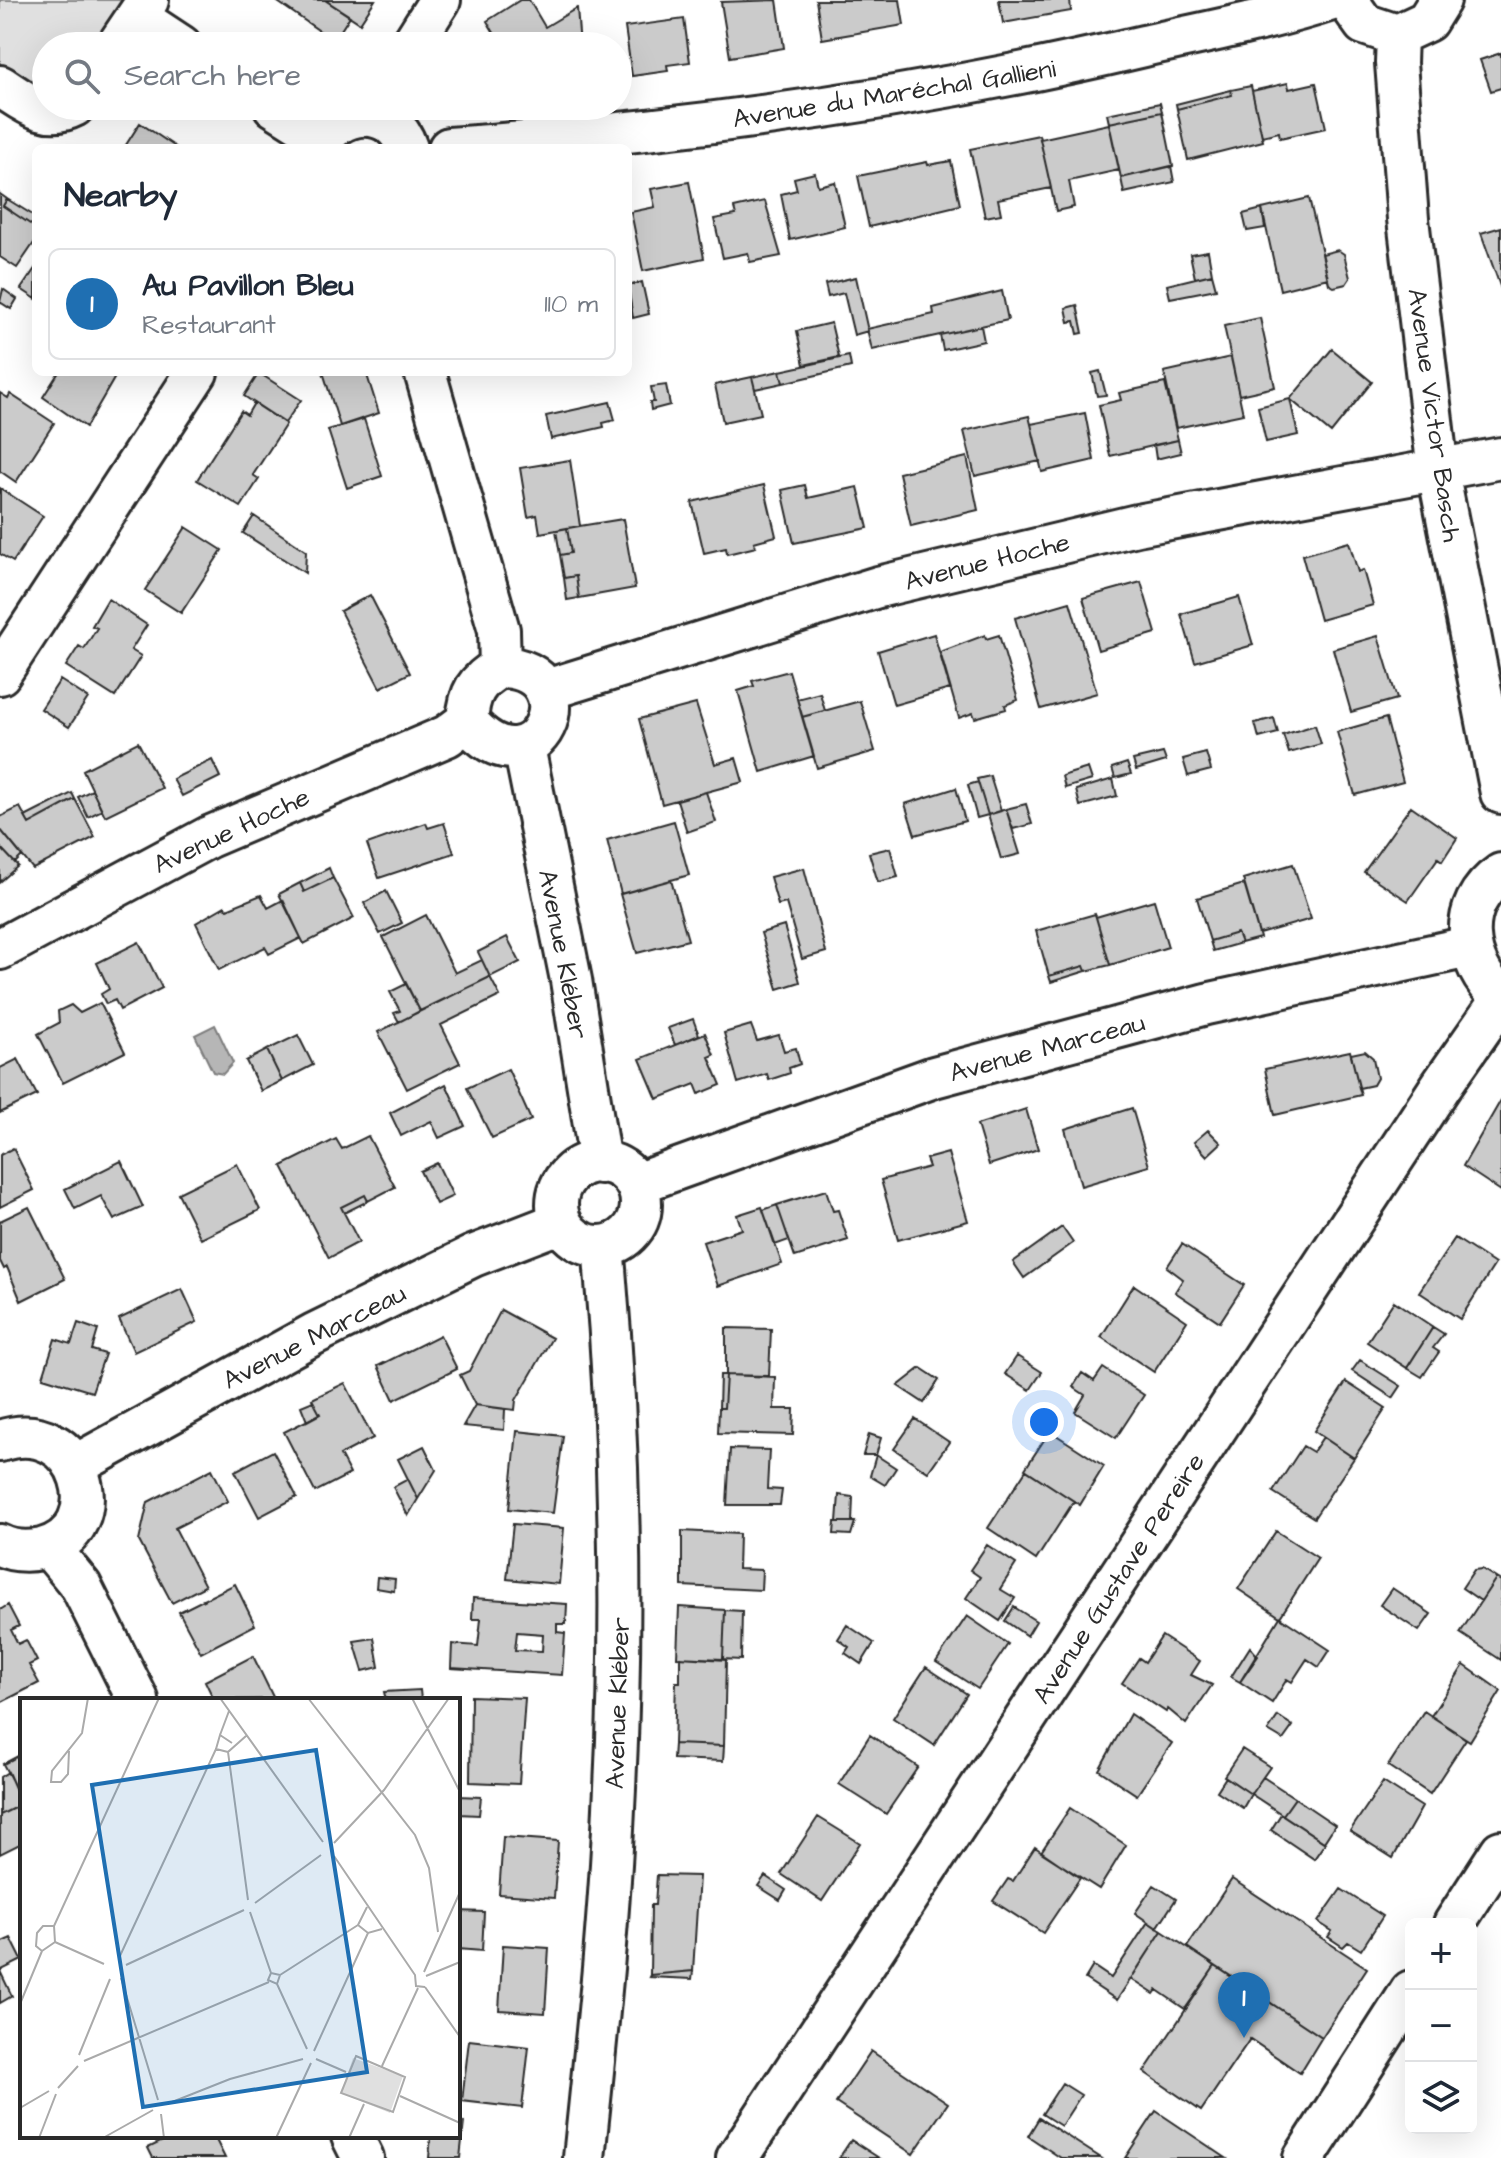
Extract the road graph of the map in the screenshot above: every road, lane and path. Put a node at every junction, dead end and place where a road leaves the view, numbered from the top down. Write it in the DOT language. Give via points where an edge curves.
graph roads {
  1 [pos="440,0"];
  2 [pos="1332,0"];
  3 [pos="1347,0"];
  4 [pos="1440,0"];
  5 [pos="134,21"];
  6 [pos="155,32"];
  7 [pos="420,32"];
  8 [pos="1397,35"];
  9 [pos="0,86"];
  10 [pos="32,106"];
  11 [pos="292,120"];
  12 [pos="343,120"];
  13 [pos="383,120"];
  14 [pos="321,143"];
  15 [pos="404,144"];
  16 [pos="490,144"];
  17 [pos="194,376"];
  18 [pos="426,376"];
  19 [pos="1501,458"];
  20 [pos="1438,471"];
  21 [pos="500,667"];
  22 [pos="0,674"];
  23 [pos="546,690"];
  24 [pos="467,721"];
  25 [pos="524,747"];
  26 [pos="1501,793"];
  27 [pos="1501,874"];
  28 [pos="1469,947"];
  29 [pos="0,949"];
  30 [pos="1501,998"];
  31 [pos="600,1163"];
  32 [pos="636,1184"];
  33 [pos="561,1222"];
  34 [pos="603,1246"];
  35 [pos="0,1441"];
  36 [pos="76,1465"];
  37 [pos="0,1545"];
  38 [pos="49,1547"];
  39 [pos="137,1698"];
  40 [pos="1501,1851"];
  41 [pos="1458,1918"];
  42 [pos="1405,2000"];
  43 [pos="353,2138"];
  44 [pos="363,2158"];
  45 [pos="584,2158"];
  46 [pos="737,2158"];
  47 [pos="1304,2158"];
  1 -- 7 [label="street"];
  2 -- 16 [label="street, Avenue du Maréchal Gallieni" via="1067,64 903,96 728,121"];
  3 -- 8 [label="street" via="1364,24"];
  4 -- 8 [label="street" via="1427,21"];
  5 -- 6 [label="street"];
  8 -- 20 [label="street, Avenue Victor Basch" via="1408,219"];
  9 -- 10 [label="street"];
  11 -- 14 [label="street"];
  12 -- 14 [label="street"];
  13 -- 15 [label="street"];
  17 -- 22 [label="street"];
  18 -- 21 [label="street" via="499,630"];
  19 -- 20 [label="street, Avenue Hoche"];
  20 -- 23 [label="street, Avenue Hoche" via="1137,525 878,587"];
  20 -- 26 [label="street, Avenue Victor Basch"];
  21 -- 23 [label="street" via="533,675"];
  21 -- 24 [label="street" via="480,678 470,693"];
  23 -- 25 [label="street" via="551,704 548,723"];
  24 -- 25 [label="street" via="499,748"];
  24 -- 29 [label="street, Avenue Hoche" via="447,736 209,837"];
  25 -- 31 [label="street, Avenue Kléber" via="571,980"];
  27 -- 28 [label="street" via="1478,899 1469,922"];
  28 -- 30 [label="street" via="1475,967"];
  28 -- 32 [label="street, Avenue Marceau" via="1206,1004 934,1077"];
  30 -- 46 [label="street, Avenue Gustave Pereire"];
  31 -- 32 [label="street" via="621,1169"];
  31 -- 33 [label="street" via="569,1175 557,1206"];
  32 -- 34 [label="street" via="640,1217 619,1242"];
  33 -- 34 [label="street" via="571,1236"];
  33 -- 36 [label="street, Avenue Marceau" via="473,1256 314,1334"];
  34 -- 45 [label="street, Avenue Kléber" via="614,1368 620,1616 614,1808"];
  35 -- 36 [label="street" via="32,1436 50,1441"];
  36 -- 38 [label="street" via="83,1502 77,1521"];
  37 -- 38 [label="street" via="29,1552"];
  38 -- 39 [label="street" via="81,1586"];
  40 -- 41 [label="street"];
  42 -- 47 [label="street"];
  43 -- 44 [label="street"];
}
